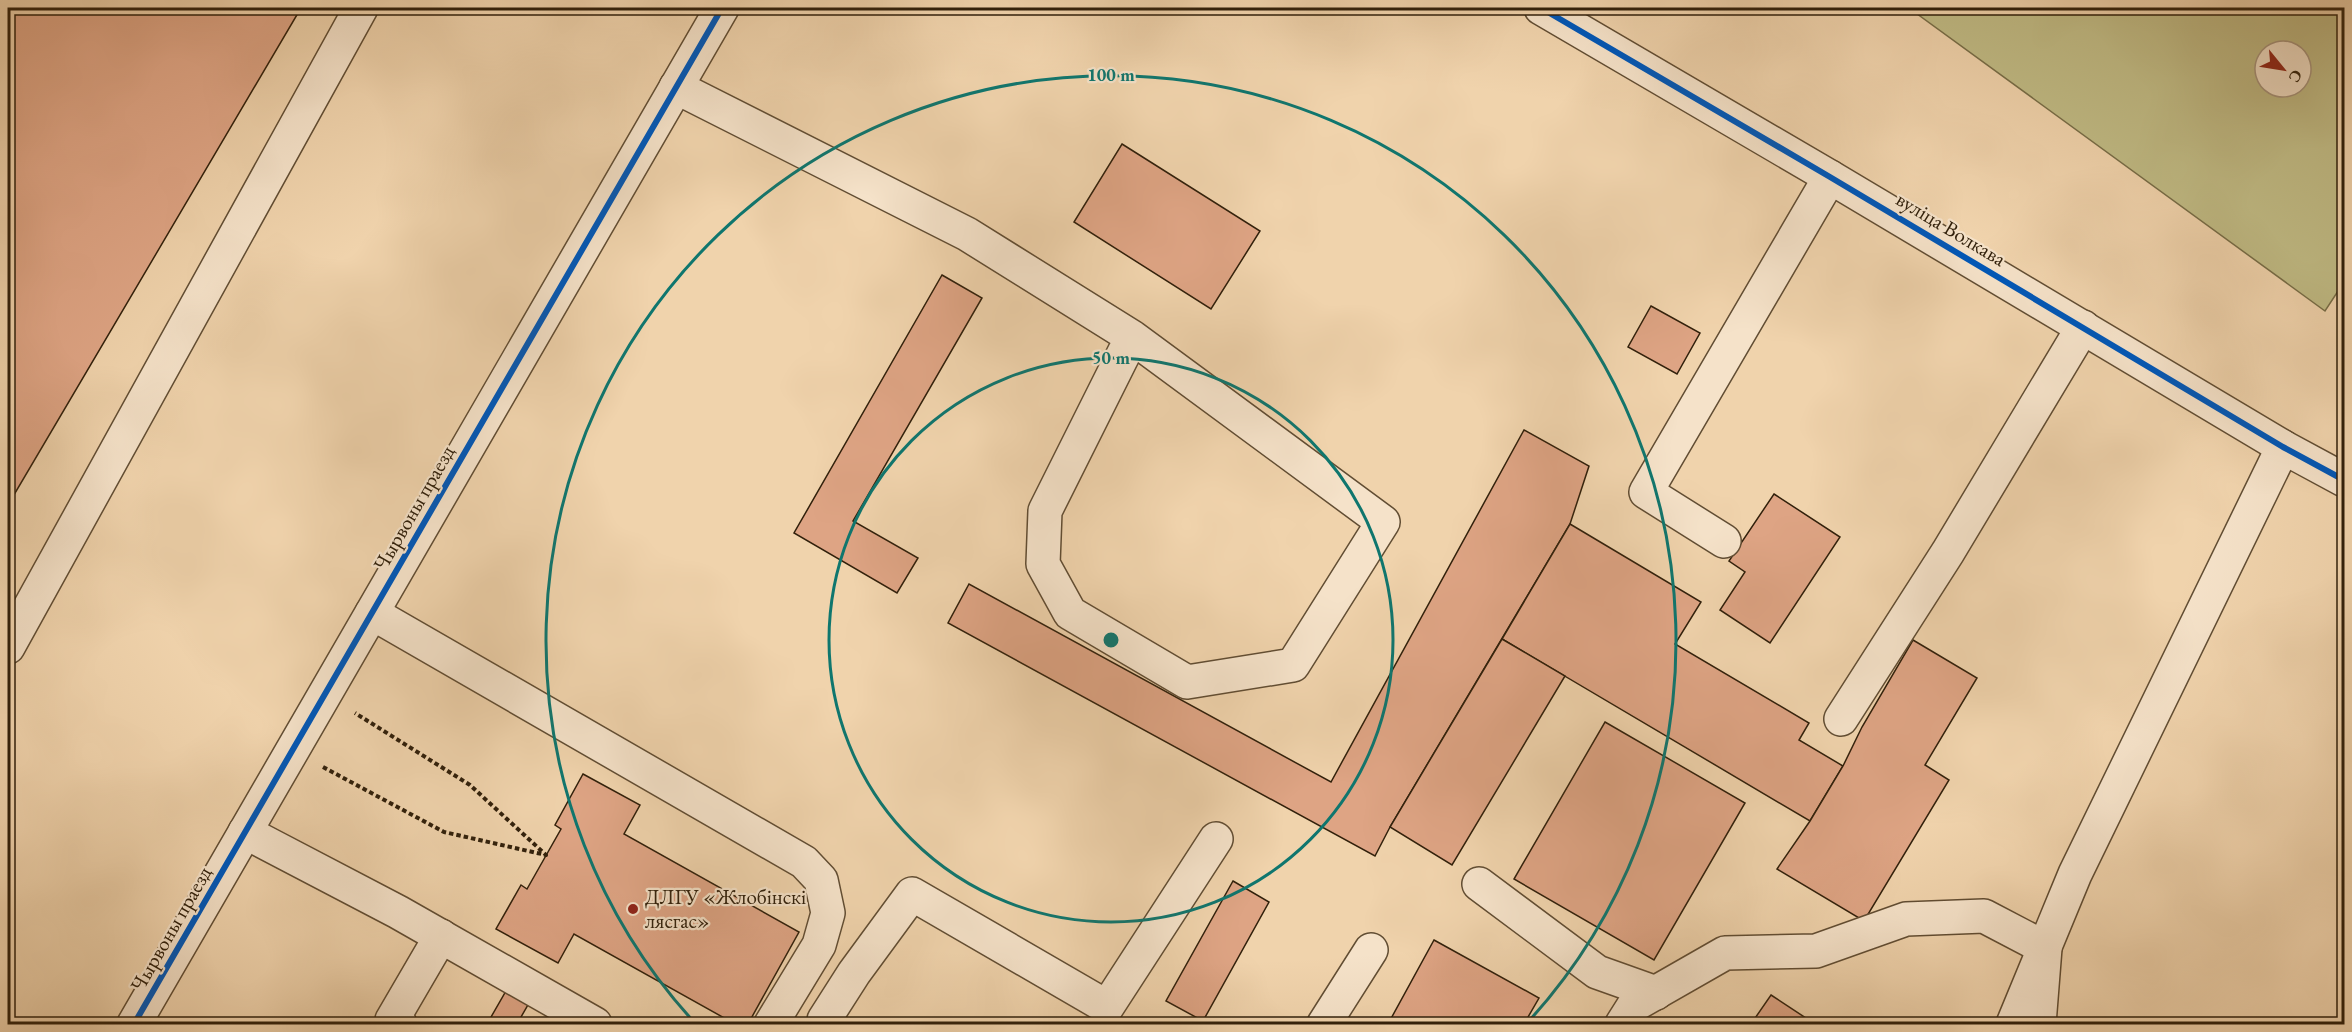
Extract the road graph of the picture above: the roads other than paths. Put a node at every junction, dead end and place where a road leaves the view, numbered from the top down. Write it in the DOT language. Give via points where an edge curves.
graph roads {
  1 [pos="360,8"];
  2 [pos="722,8"];
  3 [pos="1541,8"];
  4 [pos="676,87"];
  5 [pos="1830,177"];
  6 [pos="2083,327"];
  7 [pos="1132,337"];
  8 [pos="2283,447"];
  9 [pos="2344,480"];
  10 [pos="1725,541"];
  11 [pos="372,613"];
  12 [pos="8,647"];
  13 [pos="1841,719"];
  14 [pos="245,832"];
  15 [pos="1216,839"];
  16 [pos="1479,884"];
  17 [pos="441,936"];
  18 [pos="2045,948"];
  19 [pos="1371,950"];
  20 [pos="1656,993"];
  21 [pos="134,1024"];
  22 [pos="400,1024"];
  23 [pos="596,1024"];
  24 [pos="771,1024"];
  25 [pos="824,1024"];
  26 [pos="1324,1024"];
  27 [pos="1622,1024"];
  28 [pos="2013,1024"];
  29 [pos="2039,1024"];
  1 -- 12 [label="street"];
  2 -- 4 [label="street, Чырвоны праезд"];
  3 -- 5 [label="street, вуліца Волкава"];
  4 -- 7 [label="street" via="967,234"];
  4 -- 11 [label="street, Чырвоны праезд"];
  5 -- 6 [label="street, вуліца Волкава"];
  5 -- 10 [label="street" via="1646,492"];
  6 -- 8 [label="street, вуліца Волкава"];
  6 -- 13 [label="street"];
  7 -- 7 [label="street" via="1383,522 1293,665 1187,682 1070,613 1043,564 1045,511"];
  8 -- 9 [label="street, вуліца Волкава"];
  8 -- 18 [label="street" via="2075,874"];
  11 -- 14 [label="street, Чырвоны праезд"];
  11 -- 24 [label="street" via="804,862 821,880 828,913 819,945"];
  14 -- 17 [label="street"];
  14 -- 21 [label="street, Чырвоны праезд"];
  15 -- 25 [label="street" via="1107,1007 912,894 854,973"];
  16 -- 20 [label="street" via="1597,972"];
  17 -- 22 [label="street" via="392,1020"];
  17 -- 23 [label="street"];
  18 -- 20 [label="street" via="1984,916 1906,919 1816,951 1725,953"];
  18 -- 28 [label="street"];
  18 -- 29 [label="street"];
  19 -- 26 [label="street"];
  20 -- 27 [label="street" via="1634,1005"];
}
